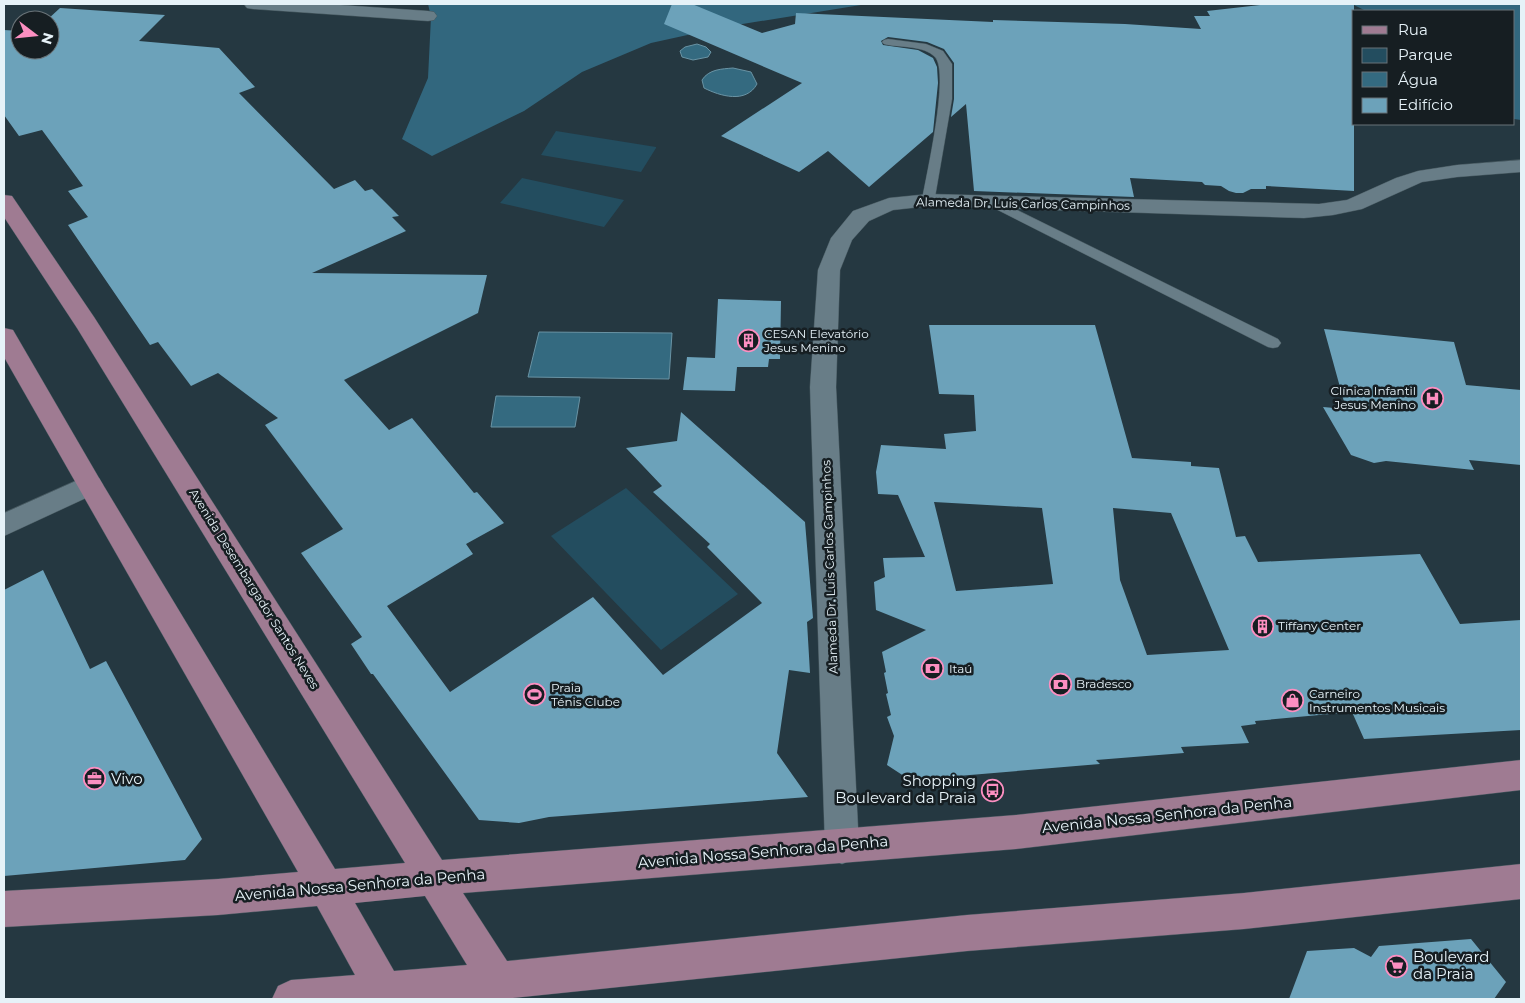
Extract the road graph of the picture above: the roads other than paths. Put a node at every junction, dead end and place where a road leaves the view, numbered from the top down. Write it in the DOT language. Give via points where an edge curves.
graph roads {
  1 [pos="254,4"];
  2 [pos="299,5"];
  3 [pos="428,16"];
  4 [pos="888,42"];
  5 [pos="1521,166"];
  6 [pos="929,200"];
  7 [pos="4,201"];
  8 [pos="993,202"];
  9 [pos="4,336"];
  10 [pos="1273,343"];
  11 [pos="89,485"];
  12 [pos="4,524"];
  13 [pos="1521,775"];
  14 [pos="842,847"];
  15 [pos="435,878"];
  16 [pos="1521,882"];
  17 [pos="326,887"];
  18 [pos="4,909"];
  19 [pos="498,981"];
  20 [pos="384,991"];
  21 [pos="291,999"];
  1 -- 2 [label="street"];
  2 -- 3 [label="street"];
  4 -- 6 [label="lane" via="922,46 939,53 946,64 946,99"];
  5 -- 8 [label="street, Alameda Dr. Luis Carlos Campinhos" via="1451,171 1417,178 1361,202 1312,211"];
  6 -- 8 [label="street, Alameda Dr. Luis Carlos Campinhos"];
  6 -- 14 [label="street, Alameda Dr. Luis Carlos Campinhos" via="889,204 861,216 842,238 830,270 823,386"];
  7 -- 15 [label="main road, Avenida Desembargador Santos Neves" via="86,323"];
  8 -- 10 [label="lane"];
  9 -- 11 [label="main road"];
  11 -- 12 [label="street"];
  11 -- 17 [label="main road"];
  13 -- 14 [label="main road, Avenida Nossa Senhora da Penha" via="1016,832"];
  14 -- 15 [label="main road, Avenida Nossa Senhora da Penha"];
  15 -- 17 [label="main road, Avenida Nossa Senhora da Penha"];
  15 -- 19 [label="main road, Avenida Desembargador Santos Neves"];
  16 -- 19 [label="main road" via="1244,912 967,933"];
  17 -- 18 [label="main road, Avenida Nossa Senhora da Penha" via="218,897"];
  17 -- 20 [label="main road"];
  19 -- 20 [label="main road"];
  20 -- 21 [label="main road"];
}
